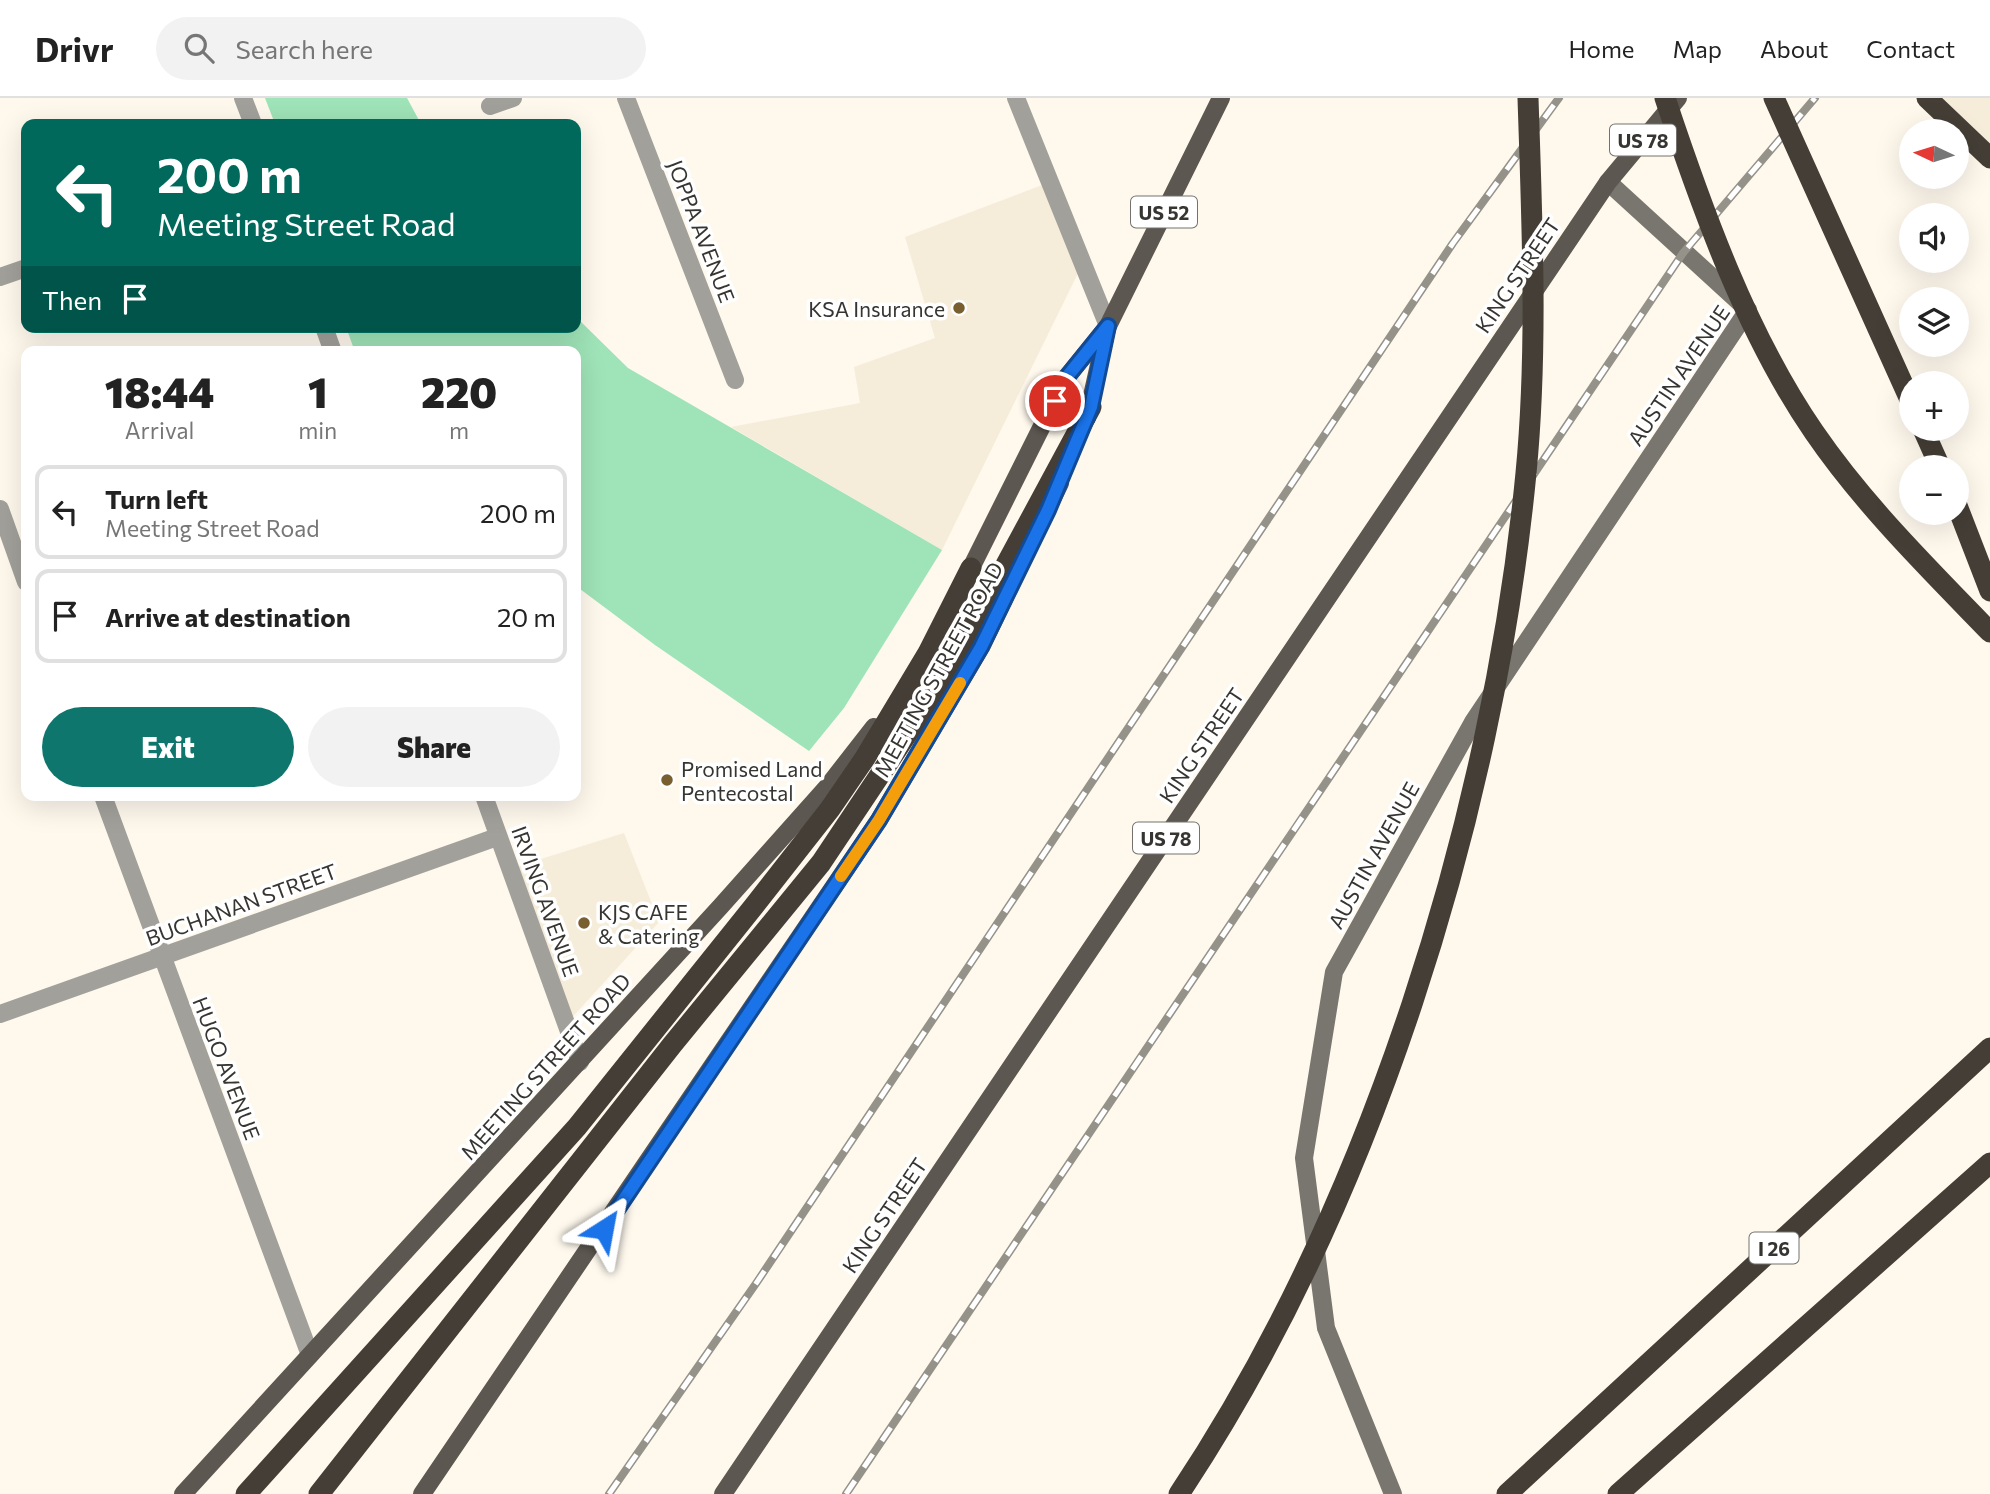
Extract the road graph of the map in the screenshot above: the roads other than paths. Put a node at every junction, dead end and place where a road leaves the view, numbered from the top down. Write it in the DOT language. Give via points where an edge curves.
graph roads {
  1 [pos="243,98"];
  2 [pos="513,98"];
  3 [pos="626,98"];
  4 [pos="1016,98"];
  5 [pos="1221,98"];
  6 [pos="1528,98"];
  7 [pos="1665,98"];
  8 [pos="1678,98"];
  9 [pos="1774,98"];
  10 [pos="1927,98"];
  11 [pos="490,106"];
  12 [pos="251,119"];
  13 [pos="1990,158"];
  14 [pos="1608,182"];
  15 [pos="21,270"];
  16 [pos="0,277"];
  17 [pos="1108,326"];
  18 [pos="1899,375"];
  19 [pos="735,380"];
  20 [pos="1091,407"];
  21 [pos="0,509"];
  22 [pos="1964,525"];
  23 [pos="21,568"];
  24 [pos="971,568"];
  25 [pos="1990,591"];
  26 [pos="1990,632"];
  27 [pos="105,801"];
  28 [pos="486,801"];
  29 [pos="497,837"];
  30 [pos="161,957"];
  31 [pos="0,1014"];
  32 [pos="1990,1048"];
  33 [pos="580,1062"];
  34 [pos="1990,1163"];
  35 [pos="310,1355"];
  36 [pos="183,1494"];
  37 [pos="246,1494"];
  38 [pos="319,1494"];
  39 [pos="422,1494"];
  40 [pos="723,1494"];
  41 [pos="1179,1494"];
  42 [pos="1393,1494"];
  43 [pos="1507,1494"];
  44 [pos="1618,1494"];
  1 -- 12 [label="street"];
  2 -- 11 [label="street"];
  3 -- 19 [label="street, JOPPA AVENUE"];
  4 -- 17 [label="street"];
  5 -- 17 [label="main road, MEETING STREET ROAD / US 52"];
  6 -- 41 [label="highway, bridge" via="1532,339 1527,469 1492,708 1411,1008 1359,1146 1247,1384"];
  7 -- 26 [label="highway, bridge" via="1704,213 1766,347 1813,431 1882,516"];
  8 -- 14 [label="main road, KING STREET / US 78"];
  9 -- 18 [label="highway, bridge"];
  10 -- 13 [label="highway"];
  14 -- 40 [label="main road, KING STREET / US 78"];
  14 -- 42 [label="street, AUSTIN AVENUE" via="1748,310 1473,722 1334,972 1304,1158 1326,1328"];
  15 -- 16 [label="street"];
  17 -- 20 [label="main road, MEETING STREET ROAD / US 52"];
  17 -- 24 [label="main road, MEETING STREET ROAD / US 52" via="1066,378"];
  20 -- 38 [label="highway" via="946,676 821,863"];
  20 -- 39 [label="main road, MEETING STREET ROAD / US 52" via="1048,510 981,647 879,820"];
  21 -- 23 [label="street"];
  22 -- 25 [label="highway"];
  24 -- 33 [label="main road, MEETING STREET ROAD / US 52" via="918,661 852,757"];
  24 -- 37 [label="highway" via="928,653 830,809 578,1127"];
  27 -- 30 [label="street, HUGO AVENUE"];
  28 -- 29 [label="street, IRVING AVENUE"];
  29 -- 30 [label="street, BUCHANAN STREET"];
  29 -- 33 [label="street, IRVING AVENUE"];
  30 -- 31 [label="street, BUCHANAN STREET"];
  30 -- 35 [label="street, HUGO AVENUE"];
  32 -- 43 [label="highway, I 26"];
  33 -- 35 [label="main road, MEETING STREET ROAD / US 52"];
  34 -- 44 [label="highway"];
  35 -- 36 [label="main road, MEETING STREET ROAD / US 52"];
}
